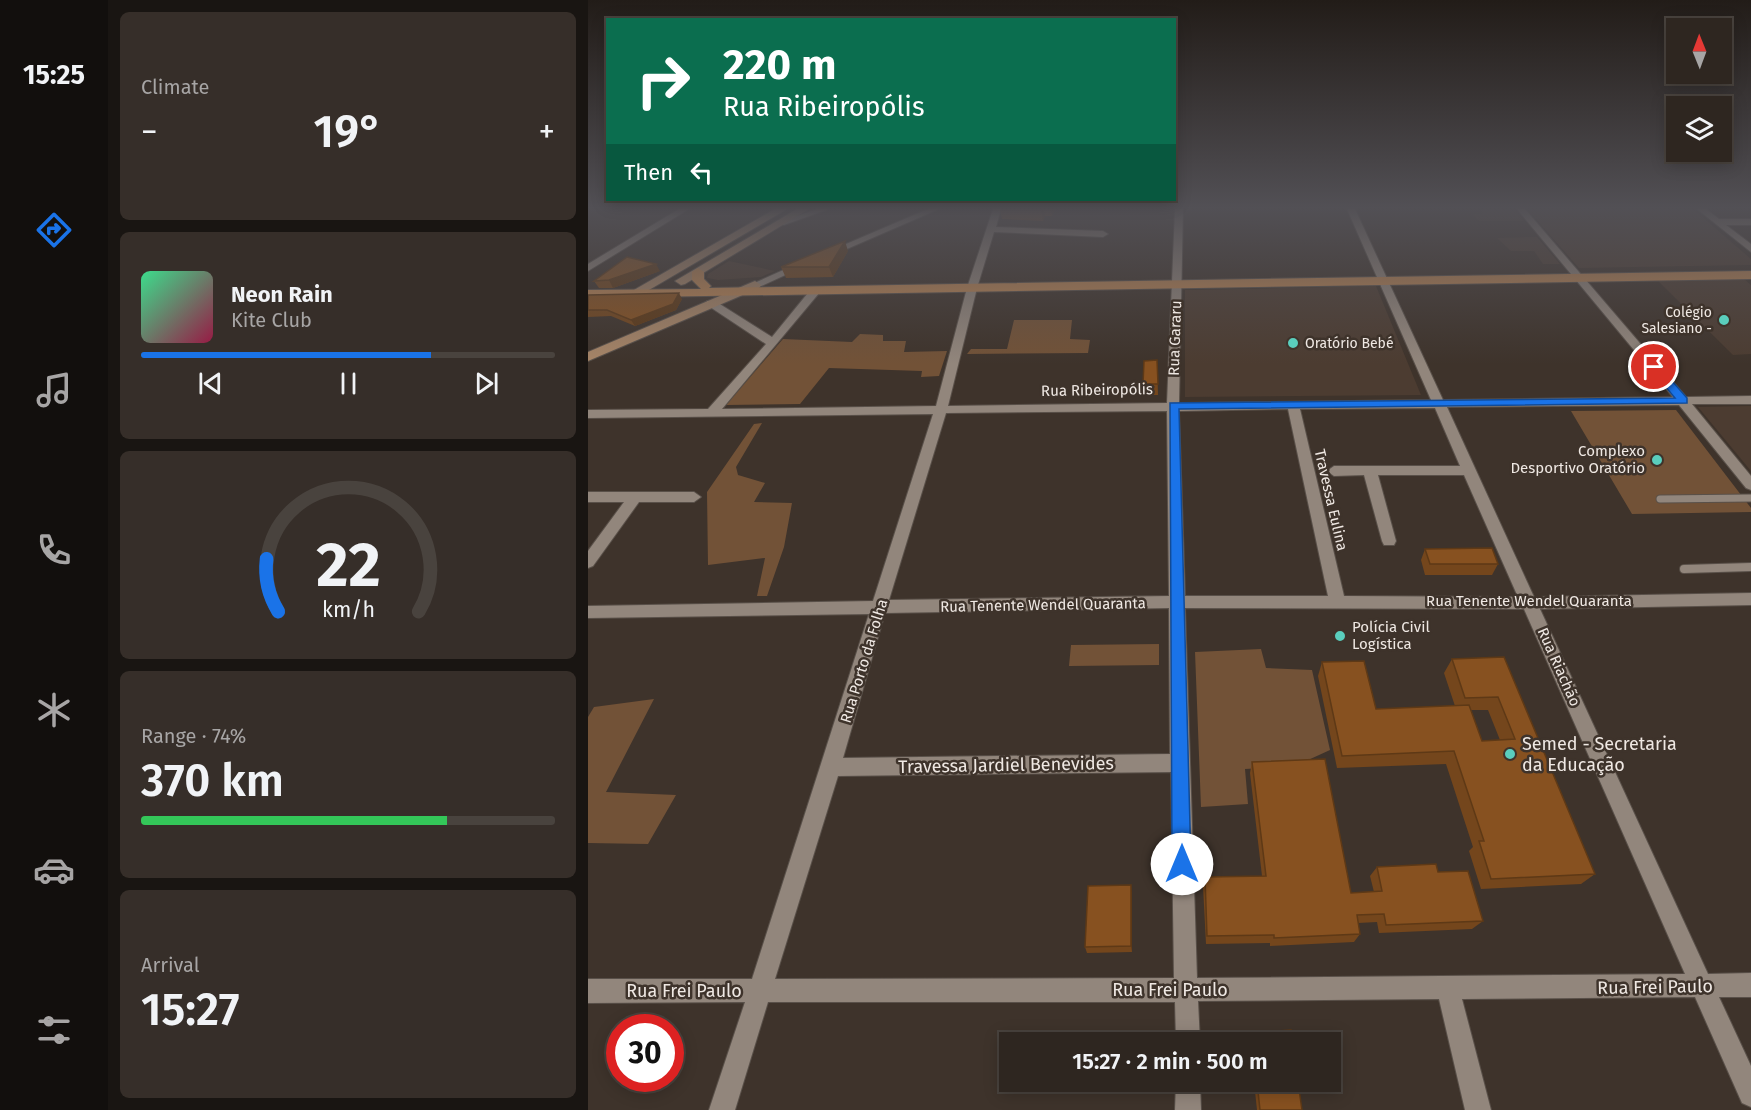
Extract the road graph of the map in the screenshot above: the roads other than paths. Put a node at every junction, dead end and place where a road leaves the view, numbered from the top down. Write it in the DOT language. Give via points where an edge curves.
graph roads {
  1 [pos="691,261"];
  2 [pos="717,261"];
  3 [pos="981,261"];
  4 [pos="1178,261"];
  5 [pos="1374,261"];
  6 [pos="1565,261"];
  7 [pos="808,262"];
  8 [pos="1751,270"];
  9 [pos="698,272"];
  10 [pos="1577,275"];
  11 [pos="1751,275"];
  12 [pos="1382,279"];
  13 [pos="1177,282"];
  14 [pos="755,285"];
  15 [pos="974,285"];
  16 [pos="671,286"];
  17 [pos="588,288"];
  18 [pos="639,290"];
  19 [pos="816,290"];
  20 [pos="737,292"];
  21 [pos="658,293"];
  22 [pos="588,294"];
  23 [pos="710,294"];
  24 [pos="773,343"];
  25 [pos="588,357"];
  26 [pos="1751,400"];
  27 [pos="1683,401"];
  28 [pos="1293,405"];
  29 [pos="1441,405"];
  30 [pos="1173,406"];
  31 [pos="941,409"];
  32 [pos="712,412"];
  33 [pos="588,414"];
  34 [pos="1468,470"];
  35 [pos="1334,471"];
  36 [pos="1370,471"];
  37 [pos="1751,486"];
  38 [pos="588,497"];
  39 [pos="635,497"];
  40 [pos="694,497"];
  41 [pos="1751,498"];
  42 [pos="1660,500"];
  43 [pos="1389,541"];
  44 [pos="588,562"];
  45 [pos="1751,567"];
  46 [pos="1684,569"];
  47 [pos="1751,599"];
  48 [pos="1178,602"];
  49 [pos="1337,602"];
  50 [pos="1531,603"];
  51 [pos="880,608"];
  52 [pos="588,612"];
  53 [pos="1182,763"];
  54 [pos="831,767"];
  55 [pos="1751,985"];
  56 [pos="1701,986"];
  57 [pos="1448,988"];
  58 [pos="1187,990"];
  59 [pos="588,991"];
  60 [pos="761,991"];
  61 [pos="1188,1032"];
  62 [pos="1188,1092"];
  63 [pos="1751,1094"];
  64 [pos="722,1110"];
  65 [pos="1188,1110"];
  66 [pos="1478,1110"];
  1 -- 18 [label="main road"];
  2 -- 9 [label="main road"];
  3 -- 15 [label="street, Rua Porto da Folha"];
  4 -- 13 [label="street, Rua Gararu"];
  5 -- 12 [label="street, Rua Riachão"];
  6 -- 10 [label="street"];
  7 -- 14 [label="street"];
  8 -- 10 [label="main road"];
  9 -- 16 [label="main road"];
  9 -- 23 [label="main road" via="698,280"];
  10 -- 11 [label="main road"];
  10 -- 12 [label="main road"];
  10 -- 27 [label="street"];
  12 -- 13 [label="main road"];
  12 -- 29 [label="street, Rua Riachão"];
  13 -- 15 [label="main road"];
  13 -- 30 [label="street, Rua Gararu"];
  14 -- 15 [label="main road"];
  14 -- 20 [label="main road"];
  14 -- 23 [label="main road"];
  15 -- 19 [label="main road"];
  15 -- 31 [label="street, Rua Porto da Folha"];
  16 -- 18 [label="main road"];
  16 -- 21 [label="main road"];
  16 -- 23 [label="main road"];
  17 -- 18 [label="main road"];
  18 -- 21 [label="main road"];
  18 -- 22 [label="main road"];
  19 -- 20 [label="main road"];
  19 -- 24 [label="street"];
  20 -- 23 [label="main road"];
  21 -- 23 [label="main road"];
  23 -- 24 [label="street"];
  23 -- 25 [label="main road"];
  24 -- 32 [label="street"];
  26 -- 27 [label="street, Rua Ribeiropólis"];
  27 -- 29 [label="street, Rua Ribeiropólis"];
  27 -- 37 [label="street"];
  28 -- 29 [label="street, Rua Ribeiropólis"];
  28 -- 30 [label="street, Rua Ribeiropólis"];
  28 -- 49 [label="street, Travessa Eulina"];
  29 -- 34 [label="street, Rua Riachão"];
  30 -- 31 [label="street, Rua Ribeiropólis"];
  30 -- 48 [label="street, Rua Gararu"];
  31 -- 32 [label="street, Rua Ribeiropólis"];
  31 -- 51 [label="street, Rua Porto da Folha"];
  32 -- 33 [label="street, Rua Ribeiropólis"];
  34 -- 36 [label="street"];
  34 -- 50 [label="street, Rua Riachão"];
  35 -- 36 [label="street"];
  36 -- 43 [label="street"];
  38 -- 39 [label="street"];
  39 -- 40 [label="street"];
  39 -- 44 [label="street"];
  41 -- 42 [label="lane"];
  45 -- 46 [label="lane"];
  47 -- 50 [label="street, Rua Tenente Wendel Quaranta"];
  48 -- 49 [label="street, Rua Tenente Wendel Quaranta"];
  48 -- 51 [label="street, Rua Tenente Wendel Quaranta"];
  48 -- 53 [label="street, Rua Gararu"];
  49 -- 50 [label="street, Rua Tenente Wendel Quaranta"];
  50 -- 56 [label="street, Rua Riachão"];
  51 -- 52 [label="street, Rua Tenente Wendel Quaranta"];
  51 -- 54 [label="street, Rua Porto da Folha"];
  53 -- 54 [label="street, Travessa Jardiel Benevides"];
  53 -- 58 [label="street, Rua Gararu"];
  54 -- 60 [label="street, Rua Porto da Folha"];
  55 -- 56 [label="street, Rua Frei Paulo"];
  56 -- 57 [label="street, Rua Frei Paulo"];
  56 -- 63 [label="street, Rua Riachão"];
  57 -- 58 [label="street, Rua Frei Paulo"];
  57 -- 66 [label="street"];
  58 -- 60 [label="street, Rua Frei Paulo"];
  58 -- 61 [label="street, Rua Gararu"];
  59 -- 60 [label="street, Rua Frei Paulo"];
  60 -- 64 [label="street, Rua Porto da Folha"];
  62 -- 65 [label="street"];
}
